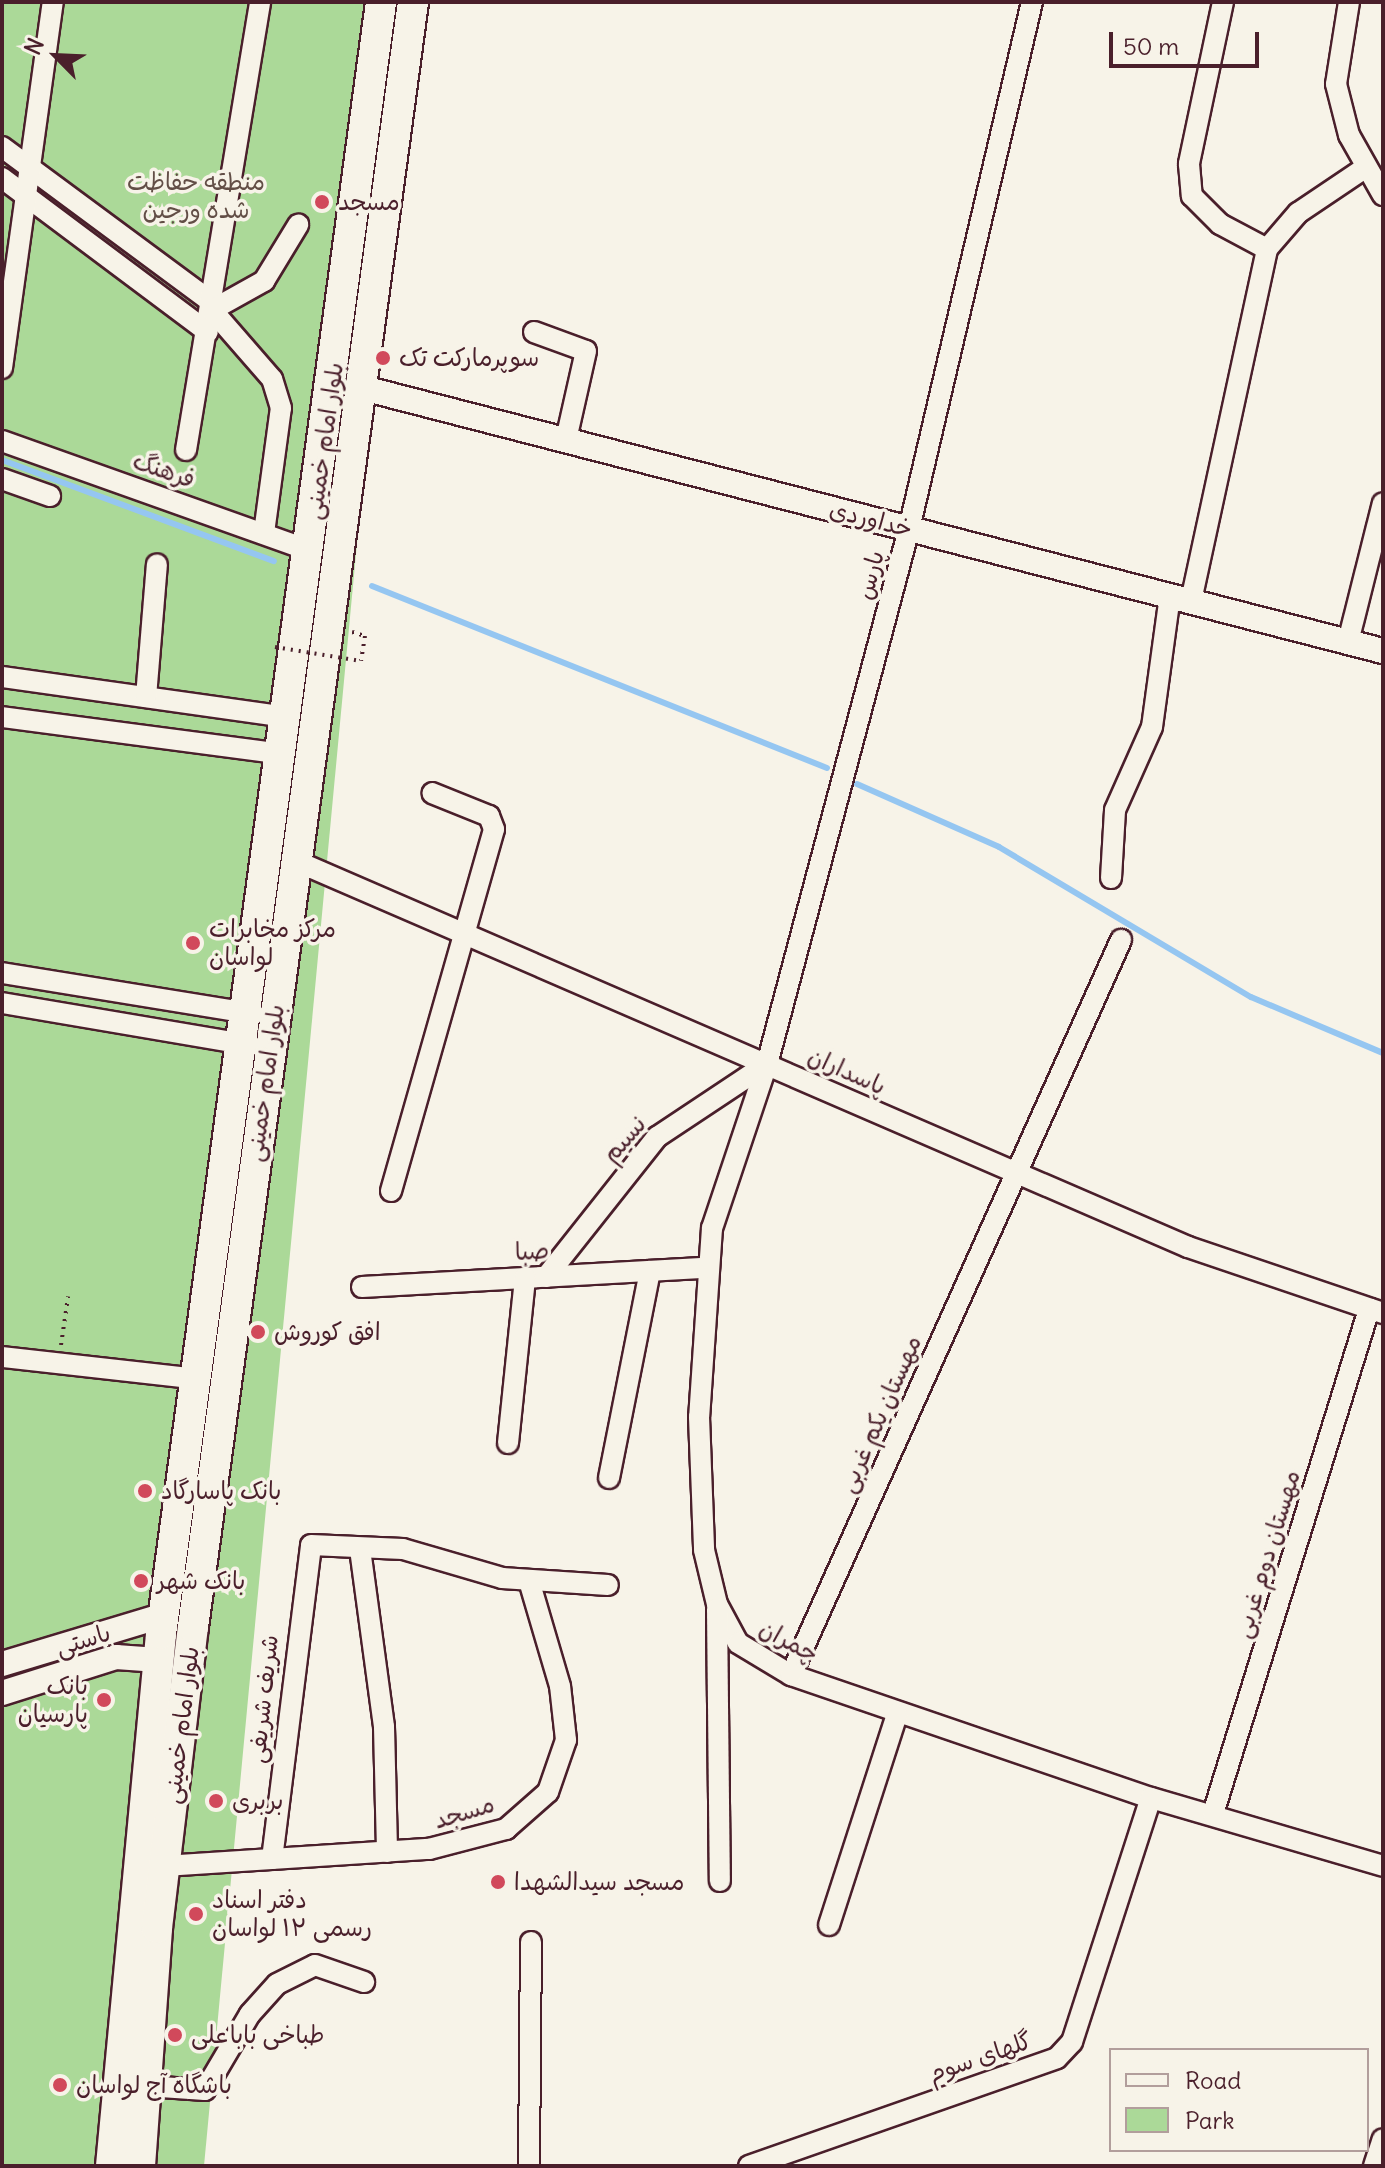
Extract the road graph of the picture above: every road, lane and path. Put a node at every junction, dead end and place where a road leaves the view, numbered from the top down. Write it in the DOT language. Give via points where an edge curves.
graph roads {
  1 [pos="53,2"];
  2 [pos="260,2"];
  3 [pos="381,2"];
  4 [pos="413,2"];
  5 [pos="1032,2"];
  6 [pos="1223,2"];
  7 [pos="1349,2"];
  8 [pos="2,147"];
  9 [pos="30,167"];
  10 [pos="1365,168"];
  11 [pos="2,178"];
  12 [pos="1383,195"];
  13 [pos="26,196"];
  14 [pos="298,225"];
  15 [pos="1267,249"];
  16 [pos="213,307"];
  17 [pos="208,332"];
  18 [pos="534,332"];
  19 [pos="2,368"];
  20 [pos="359,387"];
  21 [pos="566,440"];
  22 [pos="2,441"];
  23 [pos="186,450"];
  24 [pos="2,479"];
  25 [pos="50,496"];
  26 [pos="1383,503"];
  27 [pos="909,529"];
  28 [pos="264,533"];
  29 [pos="308,550"];
  30 [pos="157,564"];
  31 [pos="1181,599"];
  32 [pos="365,636"];
  33 [pos="1348,642"];
  34 [pos="275,647"];
  35 [pos="1383,651"];
  36 [pos="2,677"];
  37 [pos="146,697"];
  38 [pos="2,717"];
  39 [pos="287,717"];
  40 [pos="282,754"];
  41 [pos="432,793"];
  42 [pos="296,861"];
  43 [pos="1111,878"];
  44 [pos="464,933"];
  45 [pos="1121,940"];
  46 [pos="2,973"];
  47 [pos="2,1003"];
  48 [pos="261,1015"];
  49 [pos="256,1046"];
  50 [pos="767,1064"];
  51 [pos="1016,1174"];
  52 [pos="391,1191"];
  53 [pos="705,1268"];
  54 [pos="650,1271"];
  55 [pos="546,1277"];
  56 [pos="525,1278"];
  57 [pos="362,1287"];
  58 [pos="68,1297"];
  59 [pos="1379,1310"];
  60 [pos="2,1357"];
  61 [pos="58,1363"];
  62 [pos="199,1379"];
  63 [pos="508,1443"];
  64 [pos="609,1478"];
  65 [pos="360,1549"];
  66 [pos="529,1581"];
  67 [pos="608,1585"];
  68 [pos="717,1604"];
  69 [pos="164,1615"];
  70 [pos="158,1660"];
  71 [pos="2,1664"];
  72 [pos="791,1675"];
  73 [pos="2,1693"];
  74 [pos="897,1715"];
  75 [pos="1151,1798"];
  76 [pos="1213,1814"];
  77 [pos="387,1852"];
  78 [pos="272,1859"];
  79 [pos="164,1866"];
  80 [pos="1383,1866"];
  81 [pos="720,1881"];
  82 [pos="829,1925"];
  83 [pos="531,1942"];
  84 [pos="364,1982"];
  85 [pos="146,2086"];
  86 [pos="1383,2139"];
  87 [pos="111,2166"];
  88 [pos="140,2166"];
  89 [pos="529,2166"];
  90 [pos="749,2166"];
  91 [pos="1374,2166"];
  1 -- 9 [label="street"];
  2 -- 16 [label="street"];
  3 -- 29 [label="main road, بلوار امام خمینی"];
  4 -- 20 [label="main road, بلوار امام خمینی"];
  5 -- 27 [label="street, پارس"];
  6 -- 15 [label="street" via="1189,164 1192,196 1220,224"];
  7 -- 10 [label="street" via="1336,84"];
  8 -- 9 [label="street"];
  9 -- 13 [label="street"];
  9 -- 16 [label="street"];
  10 -- 12 [label="street"];
  10 -- 15 [label="street" via="1298,213"];
  11 -- 13 [label="street"];
  13 -- 17 [label="street"];
  13 -- 19 [label="street"];
  14 -- 16 [label="street" via="264,281"];
  15 -- 31 [label="street"];
  16 -- 17 [label="street"];
  16 -- 28 [label="street" via="272,379 281,408"];
  17 -- 23 [label="street"];
  18 -- 21 [label="street" via="586,351"];
  20 -- 21 [label="street, خداوردی"];
  20 -- 42 [label="main road, بلوار امام خمینی"];
  21 -- 27 [label="street, خداوردی"];
  22 -- 28 [label="street, فرهنگ"];
  24 -- 25 [label="street"];
  26 -- 33 [label="street"];
  27 -- 31 [label="street, خداوردی"];
  27 -- 50 [label="street, پارس"];
  28 -- 29 [label="street, فرهنگ"];
  29 -- 39 [label="main road, بلوار امام خمینی"];
  30 -- 37 [label="street"];
  31 -- 33 [label="street, خداوردی"];
  31 -- 43 [label="street" via="1152,727 1115,810"];
  32 -- 34 [label="path, bridge" via="361,661"];
  33 -- 35 [label="street, خداوردی"];
  36 -- 37 [label="street"];
  37 -- 39 [label="street"];
  38 -- 40 [label="street"];
  39 -- 40 [label="main road, بلوار امام خمینی"];
  40 -- 48 [label="main road, بلوار امام خمینی"];
  41 -- 44 [label="street" via="495,820"];
  42 -- 44 [label="street, پاسداران"];
  42 -- 48 [label="main road, بلوار امام خمینی"];
  44 -- 50 [label="street, پاسداران"];
  44 -- 52 [label="street"];
  45 -- 51 [label="street, مهستان یکم غربی"];
  46 -- 48 [label="street"];
  47 -- 49 [label="street"];
  48 -- 49 [label="main road, بلوار امام خمینی"];
  49 -- 62 [label="main road, بلوار امام خمینی"];
  49 -- 79 [label="main road, بلوار امام خمینی"];
  50 -- 51 [label="street, پاسداران"];
  50 -- 53 [label="street, چمران"];
  50 -- 55 [label="street, نسیم" via="657,1137"];
  51 -- 59 [label="street, پاسداران" via="1188,1247"];
  51 -- 72 [label="street, مهستان یکم غربی"];
  53 -- 54 [label="street, صبا"];
  53 -- 68 [label="street, چمران" via="699,1431 704,1550"];
  54 -- 55 [label="street, صبا"];
  54 -- 64 [label="street"];
  55 -- 56 [label="street, صبا"];
  56 -- 57 [label="street, صبا"];
  56 -- 63 [label="street"];
  58 -- 61 [label="path"];
  59 -- 76 [label="street, مهستان دوم غربی"];
  60 -- 61 [label="street"];
  61 -- 62 [label="street"];
  62 -- 69 [label="main road, بلوار امام خمینی"];
  65 -- 66 [label="street" via="403,1549"];
  65 -- 77 [label="street" via="384,1727"];
  65 -- 78 [label="street, شریف شریفی" via="311,1545"];
  66 -- 67 [label="street"];
  66 -- 77 [label="street, مسجد" via="560,1686 566,1740 548,1792 506,1829"];
  68 -- 72 [label="street, چمران" via="738,1643"];
  68 -- 81 [label="street"];
  69 -- 70 [label="main road, بلوار امام خمینی"];
  69 -- 71 [label="street, باستی"];
  70 -- 73 [label="street, باستی" via="116,1657"];
  70 -- 87 [label="main road, بلوار امام خمینی"];
  72 -- 74 [label="street, چمران"];
  74 -- 75 [label="street, چمران"];
  74 -- 82 [label="street"];
  75 -- 76 [label="street, چمران"];
  75 -- 90 [label="street, گلهای سوم" via="1072,2042 1057,2058"];
  76 -- 80 [label="street, چمران"];
  77 -- 78 [label="street, مسجد"];
  78 -- 79 [label="street, مسجد"];
  79 -- 85 [label="main road, بلوار امام خمینی"];
  83 -- 89 [label="street"];
  84 -- 85 [label="street" via="315,1965 277,1984 250,2014 205,2090"];
  85 -- 88 [label="main road, بلوار امام خمینی"];
  86 -- 91 [label="street"];
}
